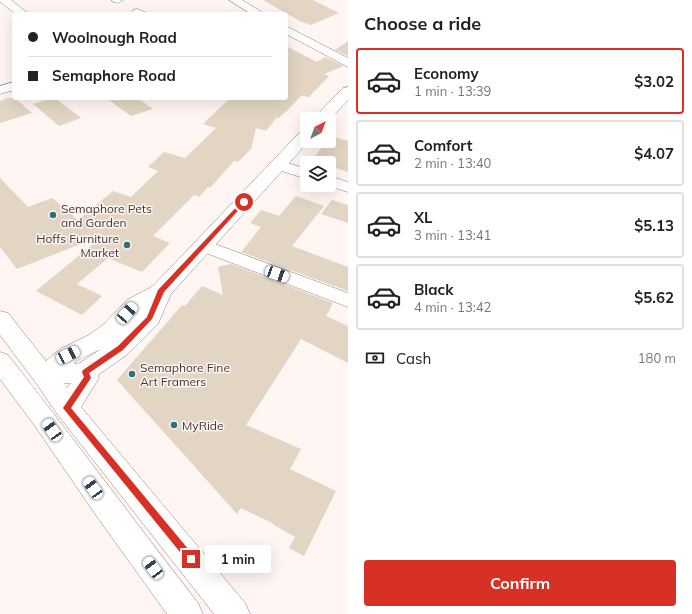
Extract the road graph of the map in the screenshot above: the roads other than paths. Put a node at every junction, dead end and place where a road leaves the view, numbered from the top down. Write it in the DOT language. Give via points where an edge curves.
graph roads {
  1 [pos="4,0"];
  2 [pos="234,0"];
  3 [pos="20,12"];
  4 [pos="254,12"];
  5 [pos="288,30"];
  6 [pos="348,64"];
  7 [pos="348,91"];
  8 [pos="328,112"];
  9 [pos="300,141"];
  10 [pos="278,165"];
  11 [pos="300,172"];
  12 [pos="336,183"];
  13 [pos="348,187"];
  14 [pos="204,246"];
  15 [pos="161,291"];
  16 [pos="348,300"];
  17 [pos="0,319"];
  18 [pos="0,362"];
  19 [pos="86,372"];
  20 [pos="46,376"];
  21 [pos="55,413"];
  22 [pos="187,614"];
  23 [pos="234,614"];
  1 -- 3 [label="street"];
  2 -- 4 [label="street"];
  5 -- 6 [label="street"];
  7 -- 8 [label="street"];
  9 -- 10 [label="street"];
  10 -- 11 [label="street"];
  10 -- 14 [label="street"];
  12 -- 13 [label="street"];
  14 -- 15 [label="street"];
  14 -- 16 [label="street"];
  15 -- 19 [label="street" via="150,318 120,348"];
  15 -- 20 [label="street" via="135,305 112,330 97,341 68,355"];
  17 -- 20 [label="street"];
  18 -- 20 [label="street"];
  18 -- 21 [label="street"];
  19 -- 20 [label="street"];
  19 -- 21 [label="street" via="87,378"];
  20 -- 21 [label="street"];
  21 -- 22 [label="street" via="110,512"];
  21 -- 23 [label="street" via="182,548"];
}
